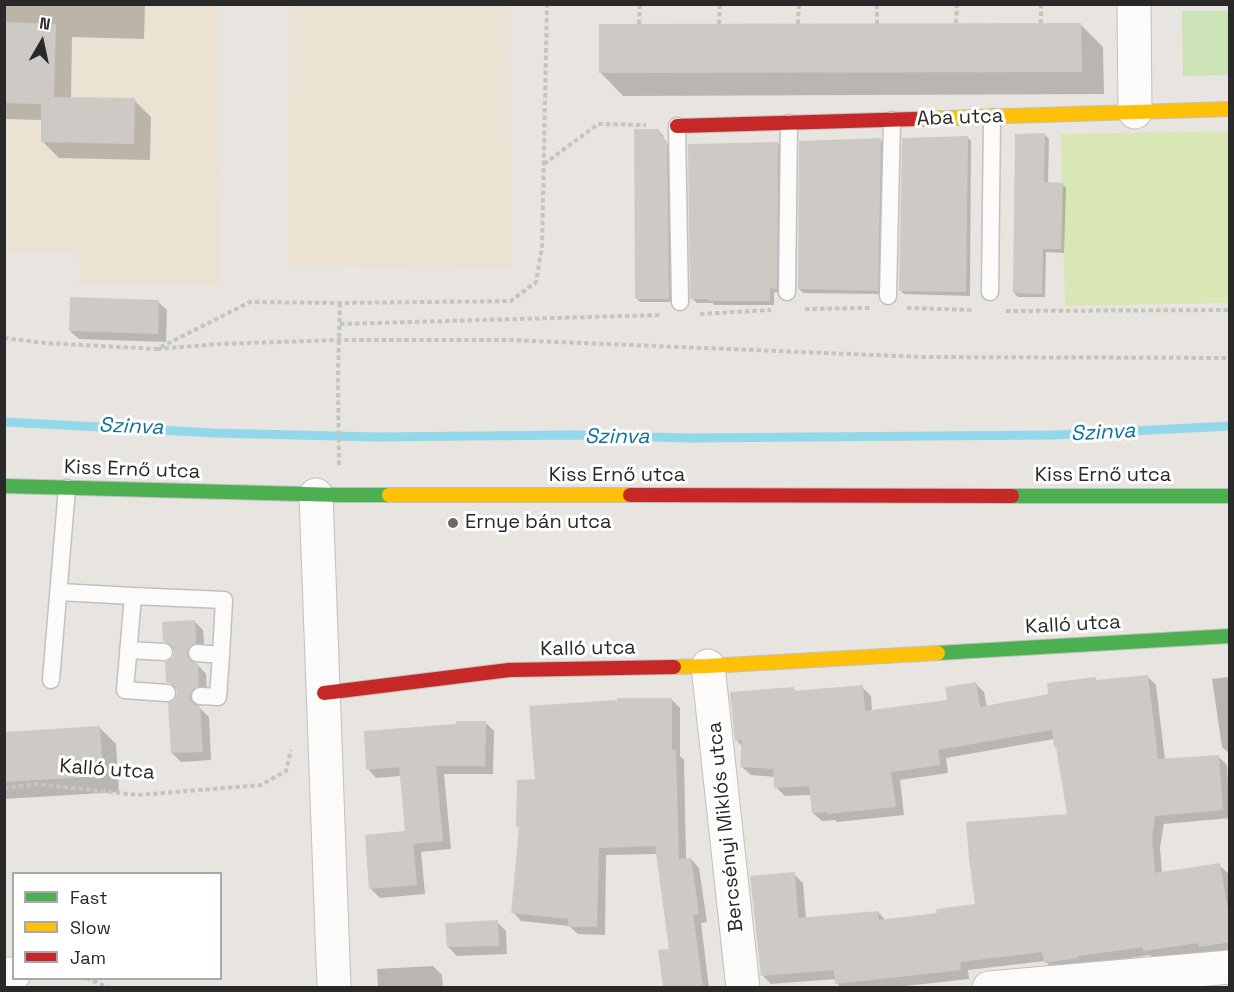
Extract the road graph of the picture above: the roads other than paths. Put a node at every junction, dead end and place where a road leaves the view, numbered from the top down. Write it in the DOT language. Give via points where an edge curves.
graph roads {
  1 [pos="1134,4"];
  2 [pos="1230,109"];
  3 [pos="1135,112"];
  4 [pos="992,117"];
  5 [pos="892,120"];
  6 [pos="789,123"];
  7 [pos="677,126"];
  8 [pos="787,292"];
  9 [pos="990,292"];
  10 [pos="680,302"];
  11 [pos="888,304"];
  12 [pos="4,486"];
  13 [pos="67,488"];
  14 [pos="316,495"];
  15 [pos="1230,496"];
  16 [pos="59,592"];
  17 [pos="133,596"];
  18 [pos="1230,636"];
  19 [pos="128,650"];
  20 [pos="164,652"];
  21 [pos="197,653"];
  22 [pos="221,655"];
  23 [pos="708,666"];
  24 [pos="51,680"];
  25 [pos="167,693"];
  26 [pos="324,693"];
  27 [pos="200,696"];
  28 [pos="1230,967"];
  29 [pos="334,987"];
  30 [pos="743,987"];
  31 [pos="989,987"];
  1 -- 3 [label="street"];
  2 -- 3 [label="street, Aba utca"];
  3 -- 4 [label="street, Aba utca"];
  4 -- 5 [label="street, Aba utca"];
  4 -- 9 [label="lane"];
  5 -- 6 [label="street, Aba utca"];
  5 -- 11 [label="lane"];
  6 -- 7 [label="street, Aba utca"];
  6 -- 8 [label="lane"];
  7 -- 10 [label="lane"];
  12 -- 13 [label="street, Kiss Ernő utca"];
  13 -- 14 [label="street, Kiss Ernő utca"];
  13 -- 16 [label="lane"];
  14 -- 15 [label="street, Kiss Ernő utca"];
  14 -- 26 [label="street"];
  16 -- 17 [label="lane"];
  16 -- 24 [label="lane"];
  17 -- 19 [label="lane"];
  17 -- 22 [label="lane" via="224,600"];
  18 -- 23 [label="street, Kalló utca"];
  19 -- 20 [label="lane"];
  19 -- 25 [label="lane" via="125,690"];
  21 -- 22 [label="lane"];
  22 -- 27 [label="lane" via="218,697"];
  23 -- 26 [label="street, Kalló utca" via="509,670"];
  23 -- 30 [label="street, Bercsényi Miklós utca"];
  26 -- 29 [label="street"];
  28 -- 31 [label="street"];
}
